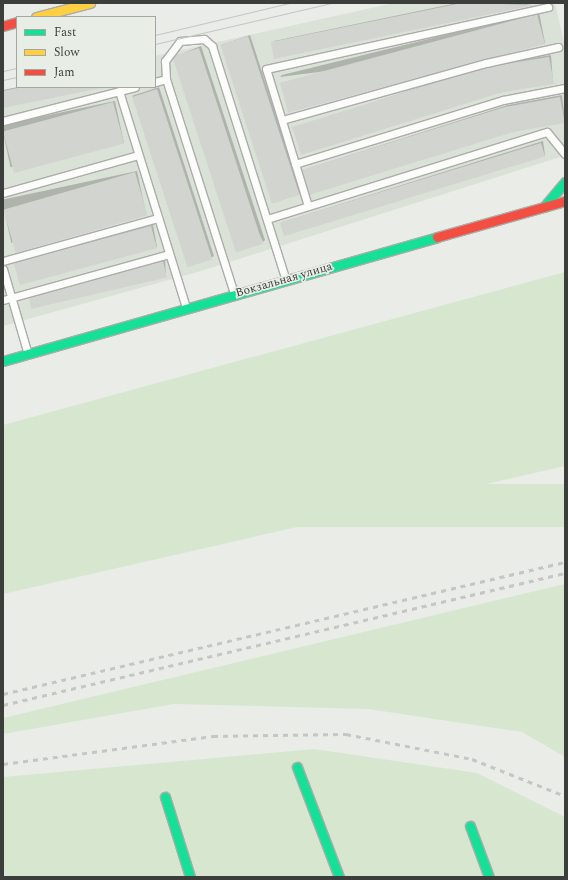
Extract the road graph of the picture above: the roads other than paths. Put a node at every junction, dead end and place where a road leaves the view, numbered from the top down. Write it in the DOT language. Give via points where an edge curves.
graph roads {
  1 [pos="90,3"];
  2 [pos="548,7"];
  3 [pos="40,16"];
  4 [pos="16,22"];
  5 [pos="3,26"];
  6 [pos="558,47"];
  7 [pos="166,79"];
  8 [pos="156,82"];
  9 [pos="131,88"];
  10 [pos="565,88"];
  11 [pos="118,91"];
  12 [pos="282,120"];
  13 [pos="3,121"];
  14 [pos="565,154"];
  15 [pos="138,155"];
  16 [pos="295,164"];
  17 [pos="565,182"];
  18 [pos="3,193"];
  19 [pos="565,201"];
  20 [pos="308,206"];
  21 [pos="544,207"];
  22 [pos="158,218"];
  23 [pos="266,219"];
  24 [pos="169,254"];
  25 [pos="3,261"];
  26 [pos="3,269"];
  27 [pos="286,280"];
  28 [pos="234,294"];
  29 [pos="12,298"];
  30 [pos="3,300"];
  31 [pos="186,307"];
  32 [pos="28,353"];
  33 [pos="3,361"];
  34 [pos="297,767"];
  35 [pos="165,797"];
  36 [pos="470,826"];
  37 [pos="190,877"];
  38 [pos="339,877"];
  39 [pos="489,877"];
  1 -- 3 [label="main road"];
  2 -- 12 [label="lane" via="266,69"];
  4 -- 5 [label="main road"];
  6 -- 12 [label="lane" via="486,63"];
  7 -- 8 [label="lane"];
  7 -- 23 [label="lane" via="165,61 180,41 204,40 212,46"];
  7 -- 28 [label="lane"];
  9 -- 11 [label="lane"];
  10 -- 16 [label="lane" via="503,100"];
  11 -- 13 [label="lane"];
  11 -- 15 [label="lane"];
  12 -- 16 [label="lane"];
  14 -- 20 [label="lane" via="547,132"];
  15 -- 18 [label="lane"];
  15 -- 22 [label="lane"];
  16 -- 20 [label="lane"];
  17 -- 21 [label="main road"];
  19 -- 21 [label="main road, Вокзальная улица"];
  20 -- 23 [label="lane"];
  21 -- 27 [label="main road, Вокзальная улица"];
  22 -- 24 [label="lane"];
  22 -- 25 [label="lane"];
  23 -- 27 [label="lane"];
  24 -- 29 [label="lane"];
  24 -- 31 [label="lane"];
  26 -- 29 [label="lane"];
  27 -- 28 [label="main road, Вокзальная улица"];
  28 -- 31 [label="main road, Вокзальная улица"];
  29 -- 30 [label="lane"];
  29 -- 32 [label="lane"];
  31 -- 32 [label="main road, Вокзальная улица"];
  32 -- 33 [label="main road, Вокзальная улица"];
  34 -- 38 [label="main road"];
  35 -- 37 [label="main road"];
  36 -- 39 [label="main road"];
}
